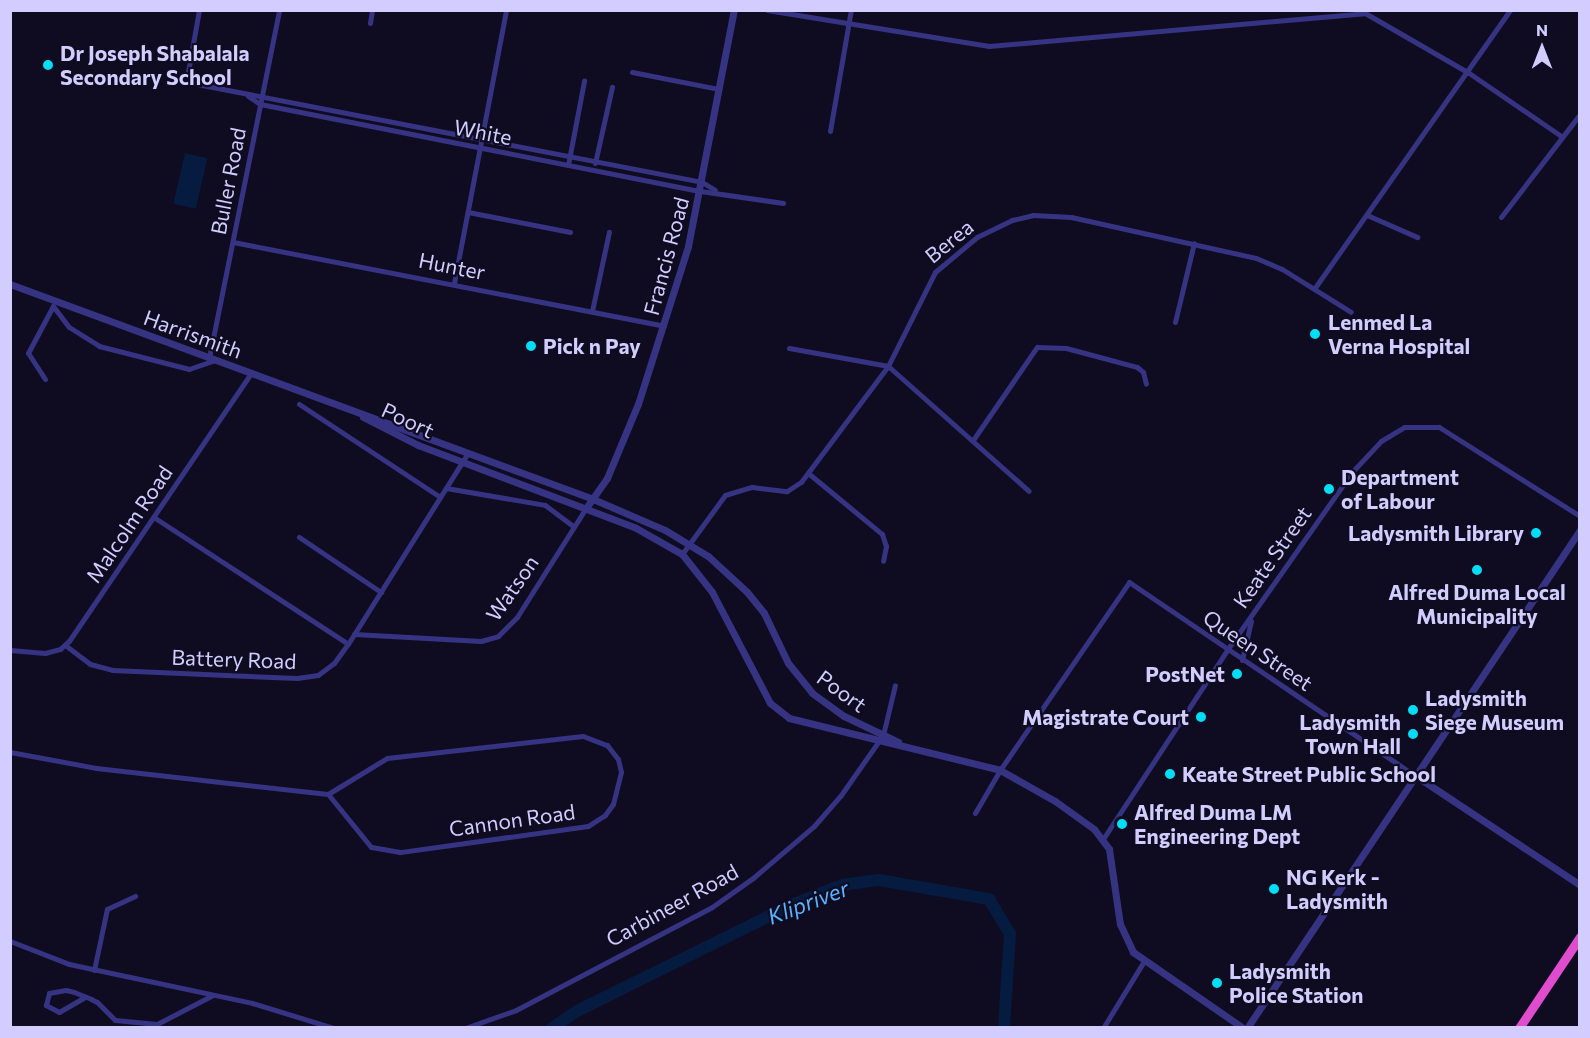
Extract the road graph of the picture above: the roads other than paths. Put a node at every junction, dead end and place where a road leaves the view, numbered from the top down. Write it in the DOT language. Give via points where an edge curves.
graph roads {
  1 [pos="199,10"];
  2 [pos="279,10"];
  3 [pos="372,10"];
  4 [pos="506,10"];
  5 [pos="734,10"];
  6 [pos="767,10"];
  7 [pos="851,10"];
  8 [pos="1510,10"];
  9 [pos="1366,12"];
  10 [pos="1328,13"];
  11 [pos="370,23"];
  12 [pos="848,26"];
  13 [pos="632,72"];
  14 [pos="1469,73"];
  15 [pos="584,81"];
  16 [pos="612,87"];
  17 [pos="719,89"];
  18 [pos="247,95"];
  19 [pos="262,95"];
  20 [pos="260,104"];
  21 [pos="1580,114"];
  22 [pos="374,117"];
  23 [pos="373,127"];
  24 [pos="830,131"];
  25 [pos="1561,136"];
  26 [pos="482,139"];
  27 [pos="480,148"];
  28 [pos="570,156"];
  29 [pos="596,161"];
  30 [pos="568,165"];
  31 [pos="594,170"];
  32 [pos="702,182"];
  33 [pos="715,190"];
  34 [pos="700,191"];
  35 [pos="783,203"];
  36 [pos="468,212"];
  37 [pos="1367,215"];
  38 [pos="1501,217"];
  39 [pos="570,232"];
  40 [pos="609,232"];
  41 [pos="1417,237"];
  42 [pos="233,242"];
  43 [pos="1194,243"];
  44 [pos="454,283"];
  45 [pos="10,284"];
  46 [pos="1314,289"];
  47 [pos="54,303"];
  48 [pos="592,311"];
  49 [pos="1350,312"];
  50 [pos="1174,322"];
  51 [pos="664,326"];
  52 [pos="789,348"];
  53 [pos="212,359"];
  54 [pos="888,366"];
  55 [pos="251,373"];
  56 [pos="45,379"];
  57 [pos="1146,384"];
  58 [pos="299,404"];
  59 [pos="363,417"];
  60 [pos="973,440"];
  61 [pos="468,453"];
  62 [pos="462,462"];
  63 [pos="808,473"];
  64 [pos="446,488"];
  65 [pos="1029,491"];
  66 [pos="440,497"];
  67 [pos="593,499"];
  68 [pos="586,508"];
  69 [pos="1580,516"];
  70 [pos="155,518"];
  71 [pos="573,526"];
  72 [pos="1580,530"];
  73 [pos="299,537"];
  74 [pos="689,543"];
  75 [pos="682,554"];
  76 [pos="883,561"];
  77 [pos="381,592"];
  78 [pos="1254,613"];
  79 [pos="354,634"];
  80 [pos="348,644"];
  81 [pos="65,645"];
  82 [pos="10,650"];
  83 [pos="1227,650"];
  84 [pos="1242,660"];
  85 [pos="895,685"];
  86 [pos="881,739"];
  87 [pos="10,752"];
  88 [pos="1000,770"];
  89 [pos="1416,776"];
  90 [pos="328,794"];
  91 [pos="975,813"];
  92 [pos="1103,839"];
  93 [pos="1580,885"];
  94 [pos="135,896"];
  95 [pos="1580,937"];
  96 [pos="10,940"];
  97 [pos="1144,961"];
  98 [pos="94,970"];
  99 [pos="213,995"];
  100 [pos="85,997"];
  101 [pos="334,1028"];
  102 [pos="465,1028"];
  103 [pos="1103,1028"];
  104 [pos="1245,1028"];
  105 [pos="1519,1028"];
  1 -- 18 [label="street" via="189,77 197,84"];
  2 -- 19 [label="street, Buller Road"];
  3 -- 11 [label="street"];
  4 -- 26 [label="street"];
  5 -- 17 [label="street, Francis Road"];
  6 -- 12 [label="street"];
  7 -- 12 [label="street"];
  8 -- 14 [label="street"];
  9 -- 10 [label="street"];
  9 -- 14 [label="street"];
  10 -- 12 [label="street" via="1007,46 957,43"];
  12 -- 24 [label="street"];
  13 -- 17 [label="street"];
  14 -- 25 [label="street"];
  14 -- 37 [label="street"];
  15 -- 28 [label="street"];
  16 -- 29 [label="street"];
  17 -- 32 [label="street, Francis Road"];
  18 -- 19 [label="street, White"];
  18 -- 20 [label="street"];
  19 -- 20 [label="street, Buller Road"];
  19 -- 22 [label="street, White"];
  20 -- 23 [label="street, White"];
  20 -- 42 [label="street, Buller Road"];
  21 -- 25 [label="street"];
  22 -- 23 [label="street"];
  22 -- 26 [label="street, White"];
  23 -- 27 [label="street, White"];
  25 -- 38 [label="street"];
  26 -- 27 [label="street"];
  26 -- 28 [label="street, White"];
  27 -- 30 [label="street, White"];
  27 -- 36 [label="street"];
  28 -- 29 [label="street, White"];
  28 -- 30 [label="street"];
  29 -- 31 [label="street"];
  29 -- 32 [label="street, White"];
  30 -- 31 [label="street, White"];
  31 -- 34 [label="street, White"];
  32 -- 33 [label="street"];
  32 -- 34 [label="street, Francis Road"];
  33 -- 34 [label="street, White"];
  33 -- 35 [label="street"];
  34 -- 51 [label="street, Francis Road"];
  36 -- 39 [label="street"];
  36 -- 44 [label="street"];
  37 -- 41 [label="street"];
  37 -- 46 [label="street"];
  40 -- 48 [label="street"];
  42 -- 44 [label="street, Hunter"];
  42 -- 53 [label="street, Buller Road"];
  43 -- 46 [label="street, Berea" via="1269,262"];
  43 -- 50 [label="street"];
  43 -- 54 [label="street, Berea" via="1057,215 1033,215 1000,224 964,246 935,272"];
  44 -- 48 [label="street, Hunter"];
  45 -- 47 [label="street, Harrismith"];
  46 -- 49 [label="street, Berea"];
  47 -- 53 [label="street, Harrismith"];
  47 -- 53 [label="street" via="69,327 99,346 189,369 200,368"];
  47 -- 56 [label="street" via="28,353"];
  48 -- 51 [label="street, Hunter"];
  51 -- 67 [label="street, Francis Road" via="622,443"];
  52 -- 54 [label="street"];
  53 -- 55 [label="street, Harrismith"];
  54 -- 60 [label="street"];
  54 -- 63 [label="street, Berea"];
  55 -- 59 [label="street, Harrismith"];
  55 -- 70 [label="street, Malcolm Road"];
  57 -- 60 [label="street" via="1137,367 1066,348 1037,346"];
  58 -- 66 [label="street"];
  59 -- 61 [label="street, Poort"];
  59 -- 62 [label="street, Poort" via="385,431"];
  60 -- 65 [label="street"];
  61 -- 62 [label="street, Battery Road"];
  61 -- 67 [label="street, Poort"];
  62 -- 64 [label="street, Battery Road"];
  62 -- 68 [label="street, Poort"];
  63 -- 74 [label="street, Berea" via="787,491 752,488 725,495"];
  63 -- 76 [label="street" via="882,534 886,546"];
  64 -- 66 [label="street, Battery Road"];
  64 -- 71 [label="street" via="545,505"];
  66 -- 77 [label="street, Battery Road"];
  67 -- 68 [label="street, Watson"];
  67 -- 74 [label="street, Poort"];
  68 -- 71 [label="street, Watson"];
  68 -- 75 [label="street, Poort" via="636,528"];
  69 -- 78 [label="street, Keate Street" via="1439,427 1404,427 1381,441 1352,471"];
  70 -- 80 [label="street"];
  70 -- 81 [label="street, Malcolm Road"];
  71 -- 79 [label="street, Watson" via="517,617 498,636 481,641"];
  72 -- 89 [label="street"];
  73 -- 77 [label="street"];
  74 -- 75 [label="street, Berea"];
  74 -- 86 [label="street, Poort" via="730,574 757,603 788,663 812,693"];
  75 -- 86 [label="street, Poort" via="712,592 775,709 798,723"];
  77 -- 79 [label="street, Battery Road"];
  78 -- 83 [label="street, Keate Street"];
  78 -- 84 [label="street"];
  79 -- 80 [label="street, Battery Road"];
  80 -- 81 [label="street, Battery Road" via="329,668 318,675 297,678 103,669 83,660"];
  81 -- 82 [label="street" via="45,653"];
  83 -- 84 [label="street, Queen Street"];
  83 -- 88 [label="street, Queen Street" via="1129,582"];
  83 -- 92 [label="street, Keate Street"];
  84 -- 89 [label="street, Queen Street"];
  85 -- 86 [label="street"];
  86 -- 88 [label="street, Poort"];
  86 -- 102 [label="street, Carbineer Road" via="824,815 740,888 516,1010"];
  87 -- 90 [label="street" via="96,768"];
  88 -- 91 [label="street"];
  88 -- 92 [label="street, Poort" via="1055,801"];
  89 -- 93 [label="street, Queen Street"];
  89 -- 104 [label="street"];
  90 -- 90 [label="street, Cannon Road" via="387,758 583,736 608,745 621,772 613,804 588,826 400,852 371,847"];
  92 -- 97 [label="street" via="1111,856 1122,930 1130,948"];
  94 -- 98 [label="street" via="107,909"];
  95 -- 105 [label="highway"];
  96 -- 98 [label="street" via="45,957"];
  97 -- 103 [label="street"];
  97 -- 104 [label="street"];
  98 -- 99 [label="street"];
  99 -- 100 [label="street" via="157,1024 115,1020"];
  99 -- 101 [label="street"];
  100 -- 100 [label="street" via="56,989 47,996 46,1005 59,1012"];
}
